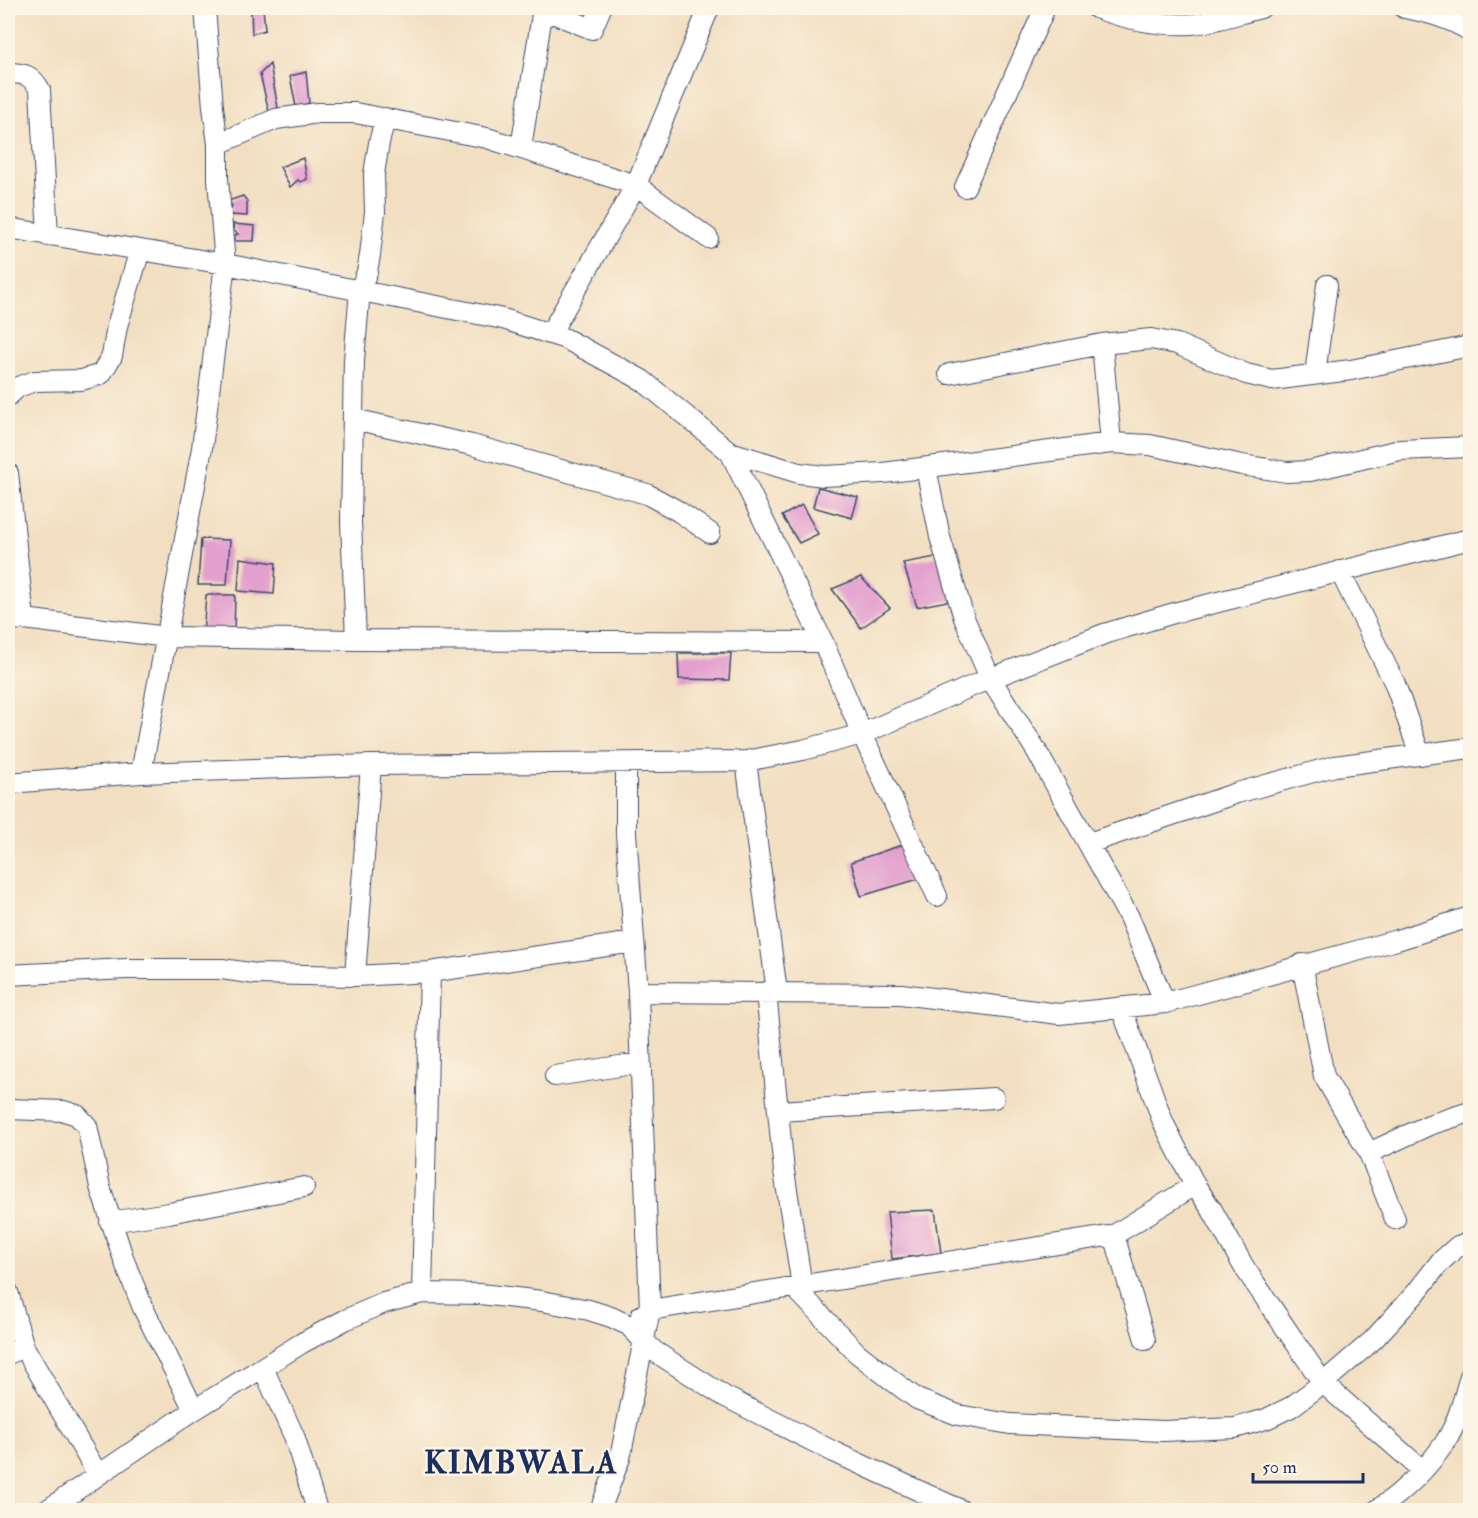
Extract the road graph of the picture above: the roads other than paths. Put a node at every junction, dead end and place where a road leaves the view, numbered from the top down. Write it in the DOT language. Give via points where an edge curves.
graph roads {
  1 [pos="205,8"];
  2 [pos="542,8"];
  3 [pos="601,8"];
  4 [pos="709,8"];
  5 [pos="1045,8"];
  6 [pos="1096,8"];
  7 [pos="1261,8"];
  8 [pos="1404,8"];
  9 [pos="1470,32"];
  10 [pos="8,74"];
  11 [pos="385,118"];
  12 [pos="218,144"];
  13 [pos="520,148"];
  14 [pos="636,185"];
  15 [pos="965,187"];
  16 [pos="8,228"];
  17 [pos="48,236"];
  18 [pos="708,238"];
  19 [pos="140,250"];
  20 [pos="225,264"];
  21 [pos="1327,285"];
  22 [pos="360,290"];
  23 [pos="550,334"];
  24 [pos="1102,344"];
  25 [pos="1470,346"];
  26 [pos="949,374"];
  27 [pos="1315,374"];
  28 [pos="8,396"];
  29 [pos="353,419"];
  30 [pos="1111,443"];
  31 [pos="1470,447"];
  32 [pos="730,452"];
  33 [pos="926,468"];
  34 [pos="8,472"];
  35 [pos="710,533"];
  36 [pos="1470,539"];
  37 [pos="1340,571"];
  38 [pos="16,619"];
  39 [pos="167,637"];
  40 [pos="356,640"];
  41 [pos="823,642"];
  42 [pos="990,678"];
  43 [pos="862,734"];
  44 [pos="1470,748"];
  45 [pos="1420,754"];
  46 [pos="746,761"];
  47 [pos="626,763"];
  48 [pos="371,765"];
  49 [pos="141,773"];
  50 [pos="8,783"];
  51 [pos="1089,843"];
  52 [pos="937,897"];
  53 [pos="1470,917"];
  54 [pos="634,942"];
  55 [pos="1302,964"];
  56 [pos="430,972"];
  57 [pos="8,975"];
  58 [pos="355,976"];
  59 [pos="638,992"];
  60 [pos="772,992"];
  61 [pos="1165,1003"];
  62 [pos="1121,1007"];
  63 [pos="639,1063"];
  64 [pos="555,1076"];
  65 [pos="994,1098"];
  66 [pos="8,1109"];
  67 [pos="778,1111"];
  68 [pos="1470,1112"];
  69 [pos="1369,1153"];
  70 [pos="1195,1185"];
  71 [pos="304,1187"];
  72 [pos="1395,1219"];
  73 [pos="110,1222"];
  74 [pos="1114,1235"];
  75 [pos="1470,1242"];
  76 [pos="799,1287"];
  77 [pos="8,1292"];
  78 [pos="422,1293"];
  79 [pos="650,1310"];
  80 [pos="628,1325"];
  81 [pos="643,1340"];
  82 [pos="1145,1340"];
  83 [pos="16,1351"];
  84 [pos="263,1368"];
  85 [pos="1470,1376"];
  86 [pos="1323,1383"];
  87 [pos="194,1410"];
  88 [pos="1422,1470"];
  89 [pos="98,1475"];
  90 [pos="47,1510"];
  91 [pos="317,1510"];
  92 [pos="600,1510"];
  93 [pos="961,1510"];
  94 [pos="1377,1510"];
  1 -- 12 [label="street"];
  2 -- 3 [label="street" via="592,29"];
  2 -- 13 [label="street"];
  4 -- 14 [label="street"];
  5 -- 15 [label="street"];
  6 -- 7 [label="street" via="1129,18 1193,24"];
  8 -- 9 [label="street" via="1433,13"];
  10 -- 17 [label="street" via="26,75 40,90"];
  11 -- 12 [label="street" via="318,113 276,119"];
  11 -- 13 [label="street"];
  11 -- 22 [label="street" via="374,174 370,255"];
  12 -- 20 [label="street"];
  13 -- 14 [label="street"];
  14 -- 18 [label="street"];
  14 -- 23 [label="street"];
  16 -- 17 [label="street"];
  17 -- 19 [label="street"];
  19 -- 20 [label="street"];
  19 -- 28 [label="street" via="112,356 100,374 82,380 35,381 18,387"];
  20 -- 22 [label="street"];
  20 -- 39 [label="street" via="202,448"];
  21 -- 27 [label="street"];
  22 -- 23 [label="street" via="503,319"];
  22 -- 29 [label="street"];
  23 -- 32 [label="street" via="642,380"];
  24 -- 26 [label="street"];
  24 -- 27 [label="street" via="1151,339 1178,344 1246,374 1272,380"];
  24 -- 30 [label="street"];
  25 -- 27 [label="street"];
  29 -- 35 [label="street" via="472,445 646,494"];
  29 -- 40 [label="street" via="351,521"];
  30 -- 31 [label="street" via="1150,445 1287,472 1310,471 1400,450"];
  30 -- 33 [label="street"];
  32 -- 33 [label="street" via="799,473 824,476"];
  32 -- 41 [label="street"];
  33 -- 42 [label="street" via="940,537 964,618"];
  34 -- 38 [label="street"];
  36 -- 37 [label="street"];
  37 -- 42 [label="street" via="1174,612"];
  37 -- 45 [label="street" via="1395,684"];
  38 -- 39 [label="street"];
  39 -- 40 [label="street"];
  39 -- 49 [label="street"];
  40 -- 41 [label="street"];
  41 -- 43 [label="street"];
  42 -- 43 [label="street"];
  42 -- 51 [label="street"];
  43 -- 46 [label="street"];
  43 -- 52 [label="street"];
  44 -- 45 [label="street"];
  45 -- 51 [label="street" via="1335,766 1237,793"];
  46 -- 47 [label="street"];
  46 -- 60 [label="street"];
  47 -- 48 [label="street"];
  47 -- 54 [label="street" via="626,833"];
  48 -- 49 [label="street"];
  48 -- 58 [label="street"];
  49 -- 50 [label="street"];
  51 -- 61 [label="street" via="1129,917"];
  53 -- 55 [label="street"];
  54 -- 56 [label="street"];
  54 -- 59 [label="street"];
  55 -- 61 [label="street"];
  55 -- 69 [label="street" via="1324,1076"];
  56 -- 58 [label="street"];
  56 -- 78 [label="street"];
  57 -- 58 [label="street" via="222,969 256,974"];
  59 -- 60 [label="street"];
  59 -- 63 [label="street"];
  60 -- 62 [label="street" via="901,994 1059,1014"];
  60 -- 67 [label="street"];
  61 -- 62 [label="street"];
  62 -- 70 [label="street" via="1163,1122"];
  63 -- 64 [label="street"];
  63 -- 79 [label="street"];
  65 -- 67 [label="street"];
  66 -- 73 [label="street" via="64,1111 77,1115 87,1126"];
  67 -- 76 [label="street"];
  68 -- 69 [label="street" via="1429,1125"];
  69 -- 72 [label="street"];
  70 -- 74 [label="street"];
  70 -- 86 [label="street" via="1244,1267"];
  71 -- 73 [label="street"];
  73 -- 87 [label="street" via="143,1308"];
  74 -- 76 [label="street"];
  74 -- 82 [label="street"];
  75 -- 86 [label="street" via="1458,1246 1440,1262 1373,1340"];
  76 -- 79 [label="street"];
  76 -- 86 [label="street" via="857,1353 917,1399 958,1414 1010,1424 1164,1431 1235,1428 1291,1407"];
  77 -- 83 [label="street"];
  78 -- 80 [label="street" via="542,1301 589,1310"];
  78 -- 84 [label="street" via="384,1303 345,1320"];
  79 -- 80 [label="street"];
  79 -- 81 [label="street"];
  80 -- 81 [label="street"];
  81 -- 92 [label="street" via="620,1458"];
  81 -- 93 [label="street" via="724,1396"];
  83 -- 89 [label="street"];
  84 -- 87 [label="street"];
  84 -- 91 [label="street" via="294,1436"];
  85 -- 88 [label="street" via="1446,1440"];
  86 -- 88 [label="street"];
  87 -- 89 [label="street"];
  88 -- 94 [label="street"];
  89 -- 90 [label="street"];
}
